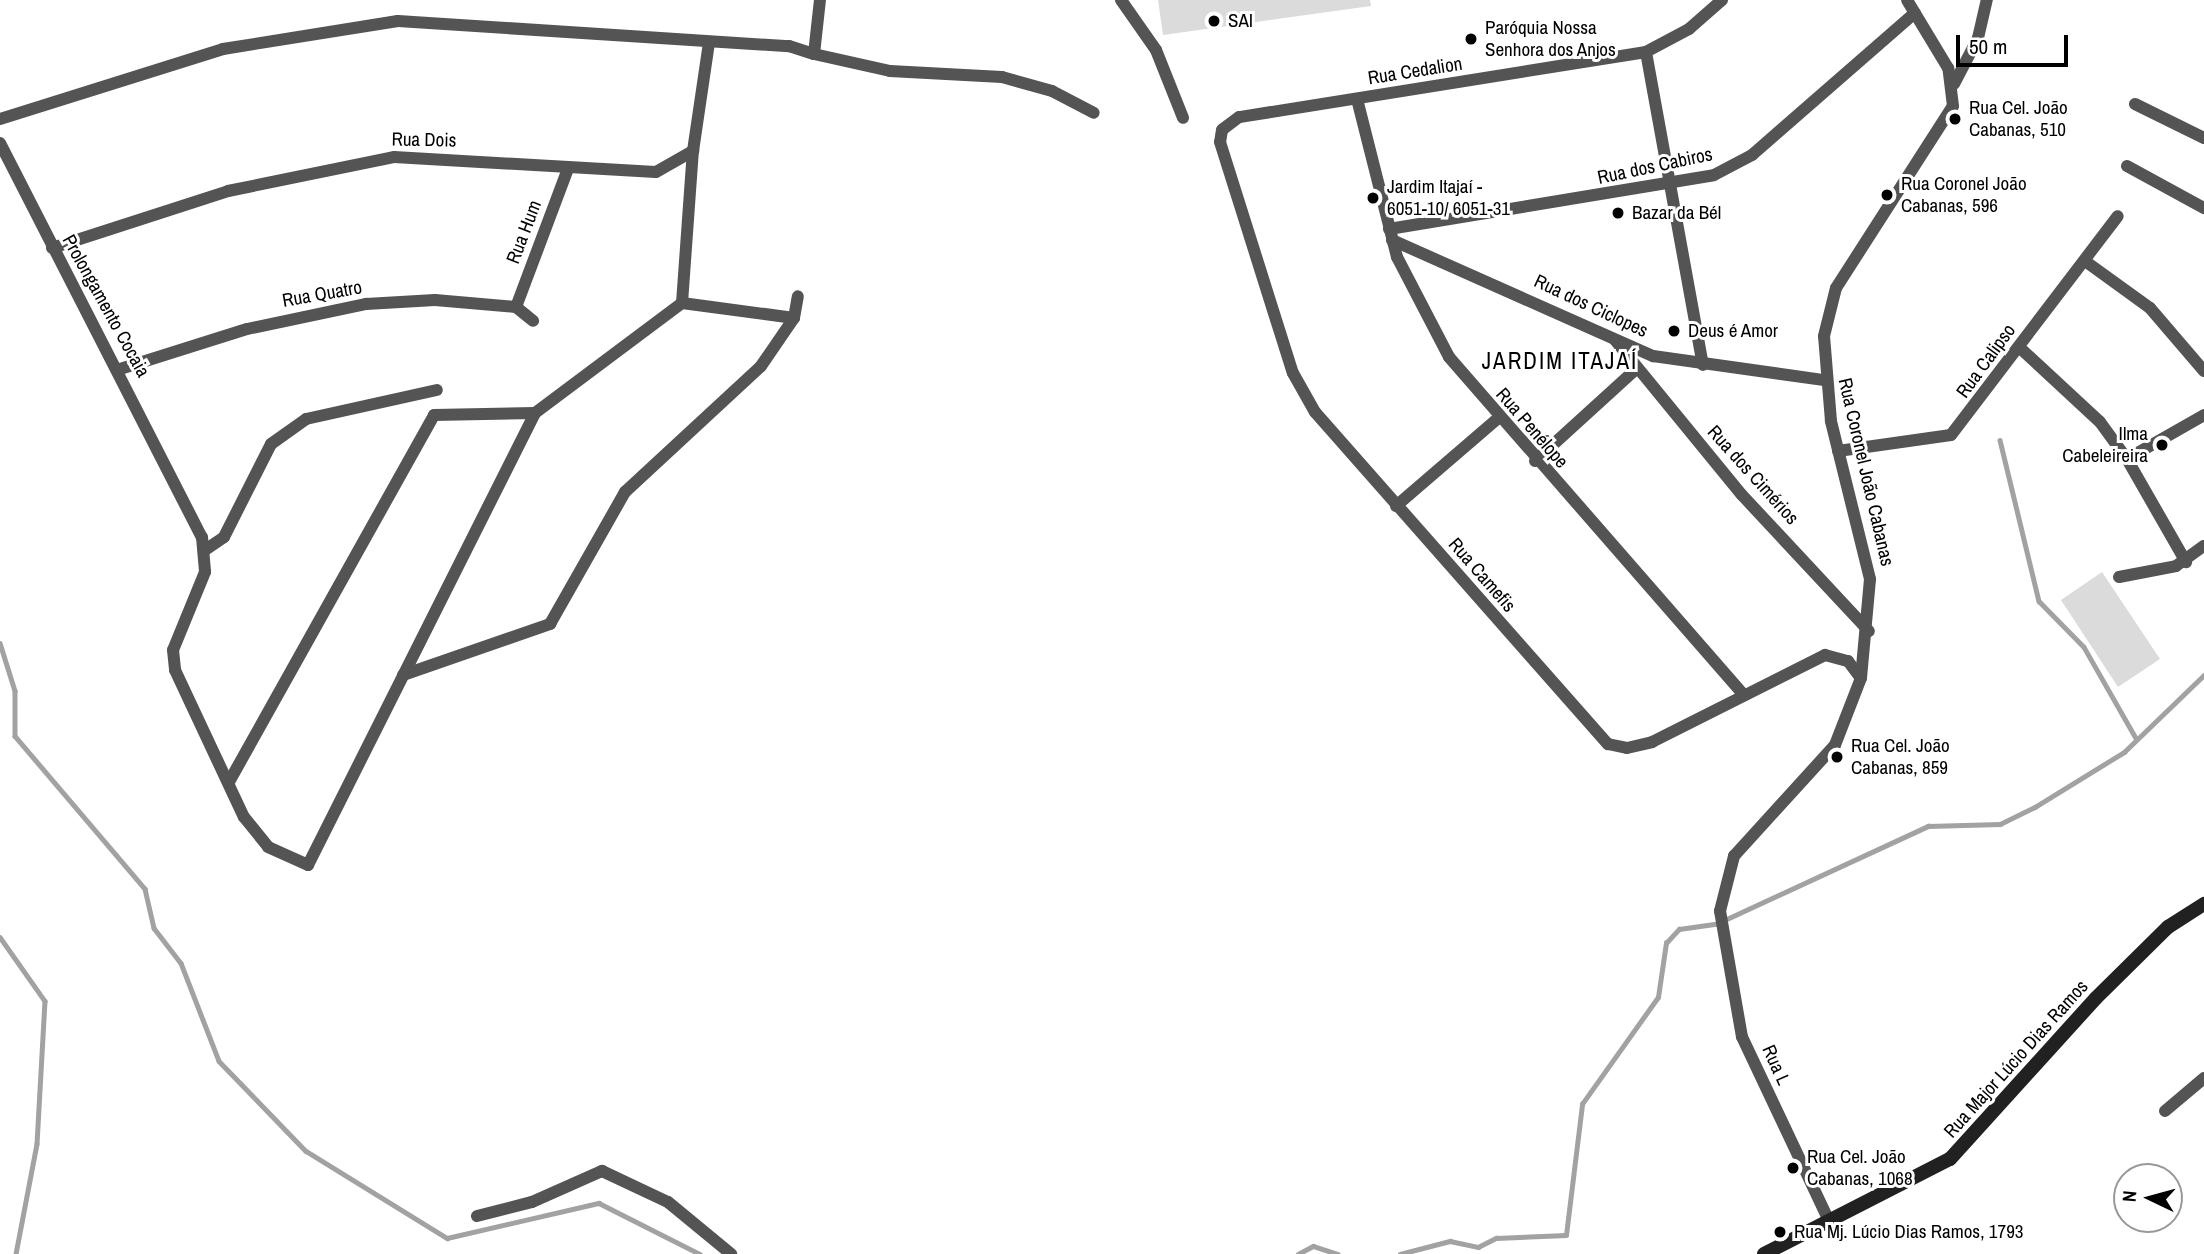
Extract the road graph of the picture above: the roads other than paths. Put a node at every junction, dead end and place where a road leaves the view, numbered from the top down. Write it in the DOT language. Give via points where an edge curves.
graph roads {
  1 [pos="820,0"];
  2 [pos="1121,0"];
  3 [pos="1722,0"];
  4 [pos="1907,0"];
  5 [pos="1987,0"];
  6 [pos="1915,13"];
  7 [pos="709,43"];
  8 [pos="1646,52"];
  9 [pos="814,54"];
  10 [pos="1954,83"];
  11 [pos="1357,100"];
  12 [pos="2135,104"];
  13 [pos="1094,113"];
  14 [pos="1183,118"];
  15 [pos="0,120"];
  16 [pos="2204,138"];
  17 [pos="0,143"];
  18 [pos="693,151"];
  19 [pos="1225,165"];
  20 [pos="2127,166"];
  21 [pos="568,169"];
  22 [pos="1671,186"];
  23 [pos="2204,208"];
  24 [pos="2118,216"];
  25 [pos="1391,235"];
  26 [pos="52,248"];
  27 [pos="2085,261"];
  28 [pos="799,296"];
  29 [pos="682,303"];
  30 [pos="516,307"];
  31 [pos="794,318"];
  32 [pos="533,321"];
  33 [pos="1615,339"];
  34 [pos="2020,347"];
  35 [pos="1703,365"];
  36 [pos="120,369"];
  37 [pos="1635,370"];
  38 [pos="2204,371"];
  39 [pos="1824,380"];
  40 [pos="437,390"];
  41 [pos="535,413"];
  42 [pos="2204,415"];
  43 [pos="1497,419"];
  44 [pos="1838,451"];
  45 [pos="2127,459"];
  46 [pos="1535,461"];
  47 [pos="1396,506"];
  48 [pos="2204,546"];
  49 [pos="205,550"];
  50 [pos="2186,562"];
  51 [pos="2119,577"];
  52 [pos="1868,631"];
  53 [pos="403,675"];
  54 [pos="1861,678"];
  55 [pos="1744,695"];
  56 [pos="229,782"];
  57 [pos="2204,904"];
  58 [pos="1720,911"];
  59 [pos="2204,1078"];
  60 [pos="2165,1111"];
  61 [pos="477,1216"];
  62 [pos="1829,1223"];
  63 [pos="717,1248"];
  64 [pos="731,1254"];
  65 [pos="1764,1254"];
  1 -- 9 [label="street"];
  2 -- 14 [label="street" via="1156,50"];
  3 -- 8 [label="street, Rua Cedalion" via="1689,29"];
  4 -- 6 [label="street"];
  5 -- 10 [label="street, Rua Coronel João Cabanas" via="1978,38"];
  6 -- 10 [label="street"];
  6 -- 22 [label="street, Rua dos Cabiros" via="1752,155 1714,175"];
  7 -- 9 [label="street" via="789,46"];
  7 -- 15 [label="street" via="452,22 366,24 223,49"];
  7 -- 18 [label="street"];
  8 -- 11 [label="street, Rua Cedalion"];
  8 -- 22 [label="street"];
  9 -- 13 [label="street" via="890,71 1002,77"];
  10 -- 39 [label="street, Rua Coronel João Cabanas" via="1947,121 1836,288 1824,336"];
  11 -- 19 [label="street, Rua Cedalion" via="1229,121 1220,142"];
  11 -- 25 [label="street, Rua Penélope"];
  12 -- 16 [label="street"];
  17 -- 26 [label="street, Prolongamento Cocaia"];
  18 -- 21 [label="street, Rua Dois" via="648,173"];
  18 -- 29 [label="street"];
  19 -- 47 [label="street, Rua Camefis" via="1293,373 1315,412"];
  20 -- 23 [label="street"];
  21 -- 26 [label="street, Rua Dois" via="412,157 331,165 169,208"];
  21 -- 30 [label="street, Rua Hum"];
  22 -- 25 [label="street, Rua dos Cabiros"];
  22 -- 35 [label="street"];
  24 -- 27 [label="street, Rua Calipso"];
  25 -- 33 [label="street, Rua dos Ciclopes"];
  25 -- 43 [label="street, Rua Penélope" via="1418,306"];
  26 -- 36 [label="street, Prolongamento Cocaia"];
  27 -- 34 [label="street, Rua Calipso"];
  27 -- 38 [label="street" via="2150,308"];
  28 -- 31 [label="street"];
  29 -- 31 [label="street"];
  29 -- 41 [label="street"];
  30 -- 32 [label="street"];
  30 -- 36 [label="street, Rua Quatro" via="435,300 366,304 247,329"];
  31 -- 53 [label="street" via="730,399 625,492 550,624"];
  33 -- 35 [label="street, Rua dos Ciclopes" via="1653,356"];
  33 -- 37 [label="street, Rua dos Cimérios"];
  34 -- 44 [label="street, Rua Calipso" via="1945,439"];
  34 -- 45 [label="street" via="2100,422"];
  35 -- 39 [label="street, Rua dos Ciclopes"];
  36 -- 49 [label="street, Prolongamento Cocaia"];
  37 -- 46 [label="street"];
  37 -- 52 [label="street, Rua dos Cimérios"];
  39 -- 44 [label="street, Rua Coronel João Cabanas"];
  40 -- 49 [label="street" via="306,419 271,444 224,537"];
  41 -- 53 [label="street"];
  41 -- 56 [label="street" via="435,415"];
  42 -- 45 [label="street"];
  43 -- 46 [label="street, Rua Penélope"];
  43 -- 47 [label="street"];
  44 -- 52 [label="street, Rua Coronel João Cabanas" via="1870,579"];
  45 -- 50 [label="street"];
  46 -- 55 [label="street, Rua Penélope"];
  47 -- 55 [label="street, Rua Camefis" via="1608,744 1627,748 1652,742"];
  48 -- 50 [label="street"];
  49 -- 56 [label="street" via="205,572 173,659"];
  50 -- 51 [label="street"];
  52 -- 54 [label="street, Rua Coronel João Cabanas"];
  53 -- 56 [label="street" via="308,865 268,848"];
  54 -- 55 [label="street, Rua Camefis" via="1848,661 1825,655"];
  54 -- 58 [label="street, Rua Coronel João Cabanas" via="1835,745 1734,856"];
  57 -- 62 [label="main road, Rua Major Lúcio Dias Ramos" via="2168,927 2096,998 1950,1159"];
  58 -- 62 [label="street, Rua L" via="1742,1037"];
  59 -- 60 [label="street"];
  61 -- 63 [label="street" via="531,1202 602,1171 668,1202"];
  62 -- 65 [label="main road, Rua Major Lúcio Dias Ramos"];
  63 -- 64 [label="street"];
}
